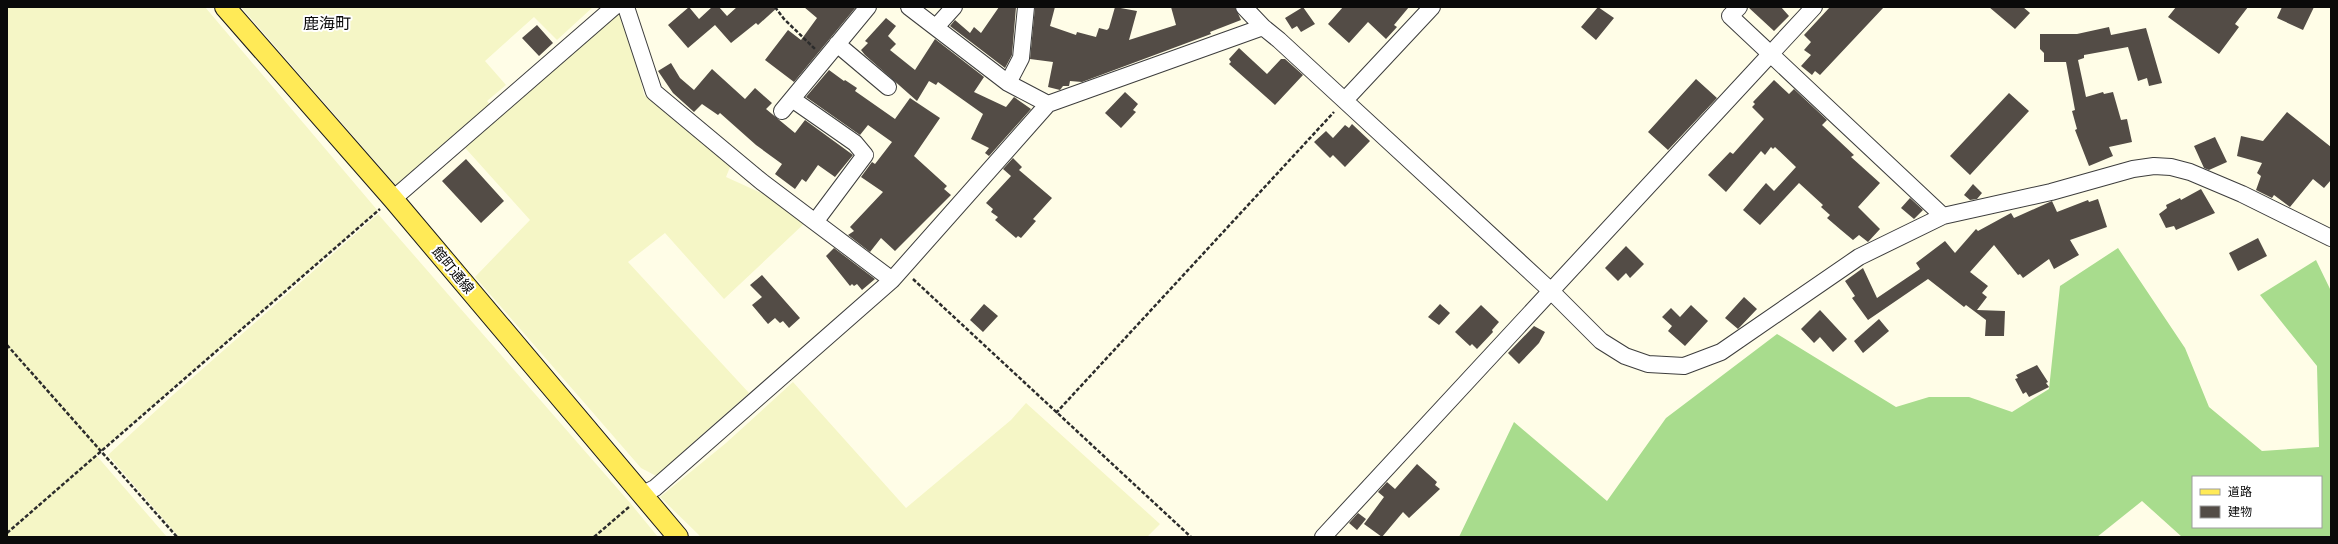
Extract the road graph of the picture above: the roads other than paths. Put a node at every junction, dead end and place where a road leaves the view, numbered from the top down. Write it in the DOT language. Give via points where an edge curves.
graph roads {
  1 [pos="225,7"];
  2 [pos="614,7"];
  3 [pos="626,7"];
  4 [pos="868,7"];
  5 [pos="909,7"];
  6 [pos="954,7"];
  7 [pos="1026,7"];
  8 [pos="1244,7"];
  9 [pos="1432,7"];
  10 [pos="1739,7"];
  11 [pos="1814,7"];
  12 [pos="936,27"];
  13 [pos="1262,27"];
  14 [pos="837,44"];
  15 [pos="1771,55"];
  16 [pos="1008,83"];
  17 [pos="888,87"];
  18 [pos="1345,100"];
  19 [pos="1048,104"];
  20 [pos="393,199"];
  21 [pos="1943,216"];
  22 [pos="815,222"];
  23 [pos="2331,238"];
  24 [pos="898,274"];
  25 [pos="1550,290"];
  26 [pos="643,494"];
  27 [pos="678,537"];
  28 [pos="1323,537"];
  1 -- 20 [label="main road, 館町通線"];
  2 -- 20 [label="street"];
  3 -- 22 [label="street" via="654,92 762,182"];
  4 -- 14 [label="street"];
  5 -- 12 [label="street"];
  6 -- 12 [label="street"];
  7 -- 16 [label="street" via="1021,58"];
  8 -- 13 [label="street"];
  9 -- 18 [label="street"];
  10 -- 15 [label="street" via="1730,16"];
  11 -- 15 [label="street"];
  12 -- 16 [label="street"];
  13 -- 18 [label="street"];
  13 -- 19 [label="street"];
  14 -- 17 [label="street"];
  14 -- 22 [label="street" via="787,105 855,143 865,155"];
  15 -- 21 [label="street"];
  15 -- 25 [label="street"];
  16 -- 19 [label="street"];
  18 -- 25 [label="street"];
  19 -- 24 [label="street"];
  20 -- 26 [label="main road, 館町通線"];
  21 -- 23 [label="street" via="2051,192 2133,169 2172,167 2242,194"];
  21 -- 25 [label="street" via="1860,257 1721,352 1684,366 1648,364 1624,356 1601,342"];
  22 -- 24 [label="street"];
  24 -- 26 [label="street" via="655,488"];
  25 -- 28 [label="street"];
  26 -- 27 [label="main road, 館町通線"];
}
